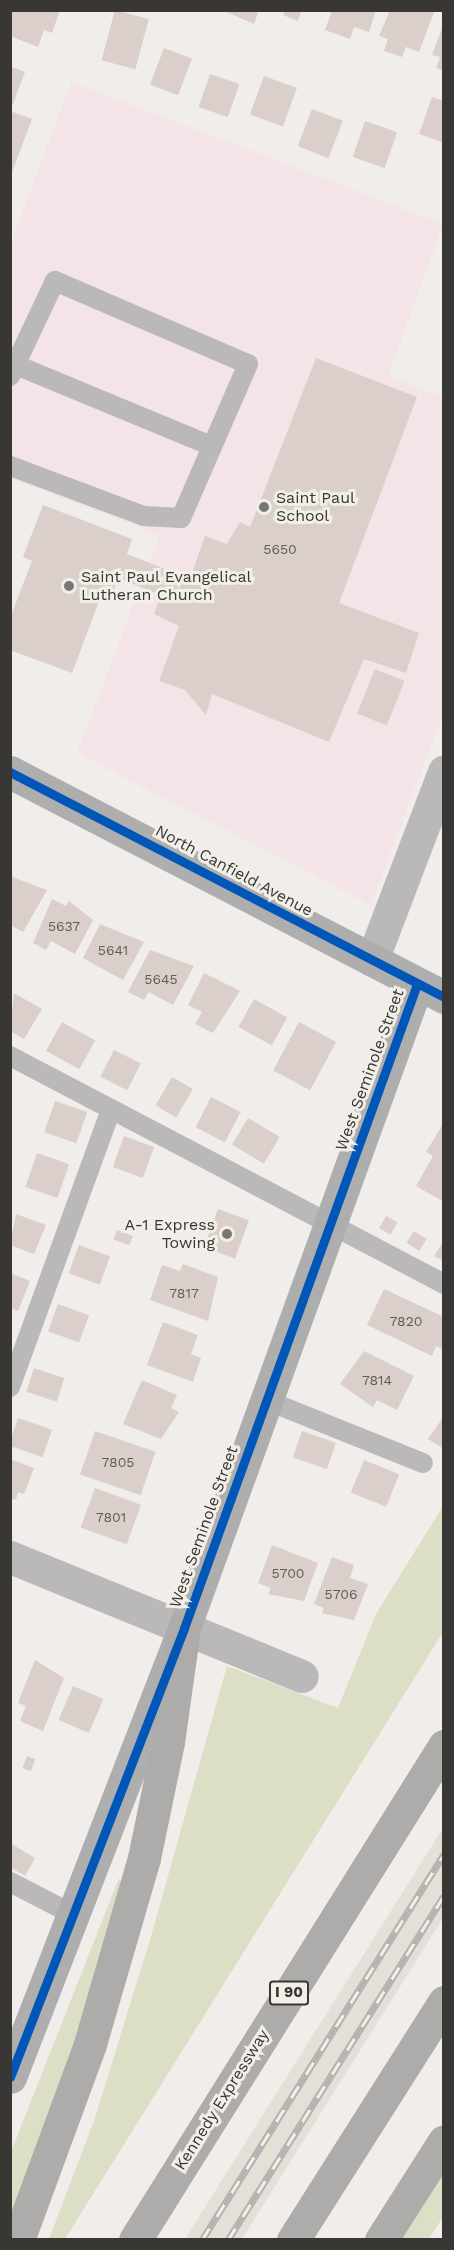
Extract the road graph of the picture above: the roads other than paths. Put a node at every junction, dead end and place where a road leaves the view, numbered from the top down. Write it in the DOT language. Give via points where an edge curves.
graph roads {
  1 [pos="13,370"];
  2 [pos="212,446"];
  3 [pos="10,466"];
  4 [pos="444,771"];
  5 [pos="10,772"];
  6 [pos="372,960"];
  7 [pos="430,991"];
  8 [pos="10,1056"];
  9 [pos="111,1109"];
  10 [pos="330,1225"];
  11 [pos="444,1284"];
  12 [pos="10,1387"];
  13 [pos="266,1400"];
  14 [pos="423,1463"];
  15 [pos="10,1557"];
  16 [pos="184,1628"];
  17 [pos="302,1676"];
  18 [pos="444,1746"];
  19 [pos="10,1882"];
  20 [pos="76,1916"];
  21 [pos="444,2001"];
  22 [pos="10,2077"];
  23 [pos="444,2141"];
  24 [pos="18,2240"];
  25 [pos="135,2240"];
  26 [pos="293,2240"];
  27 [pos="381,2240"];
  1 -- 2 [label="lane"];
  1 -- 2 [label="lane" via="56,281 248,364"];
  2 -- 3 [label="lane" via="181,518 144,516"];
  4 -- 6 [label="street"];
  5 -- 6 [label="street, North Canfield Avenue"];
  6 -- 7 [label="street, North Canfield Avenue"];
  7 -- 10 [label="street, West Seminole Street"];
  8 -- 9 [label="lane"];
  9 -- 10 [label="lane"];
  9 -- 12 [label="lane"];
  10 -- 11 [label="lane"];
  10 -- 13 [label="street, West Seminole Street"];
  13 -- 14 [label="lane"];
  13 -- 16 [label="street, West Seminole Street"];
  15 -- 16 [label="street"];
  16 -- 17 [label="street"];
  16 -- 20 [label="street, West Seminole Street"];
  16 -- 24 [label="highway" via="168,1742 144,1858 90,2044"];
  18 -- 25 [label="highway, Kennedy Expressway / I 90"];
  19 -- 20 [label="lane"];
  20 -- 22 [label="street, West Seminole Street"];
  21 -- 26 [label="highway"];
  23 -- 27 [label="highway"];
}
